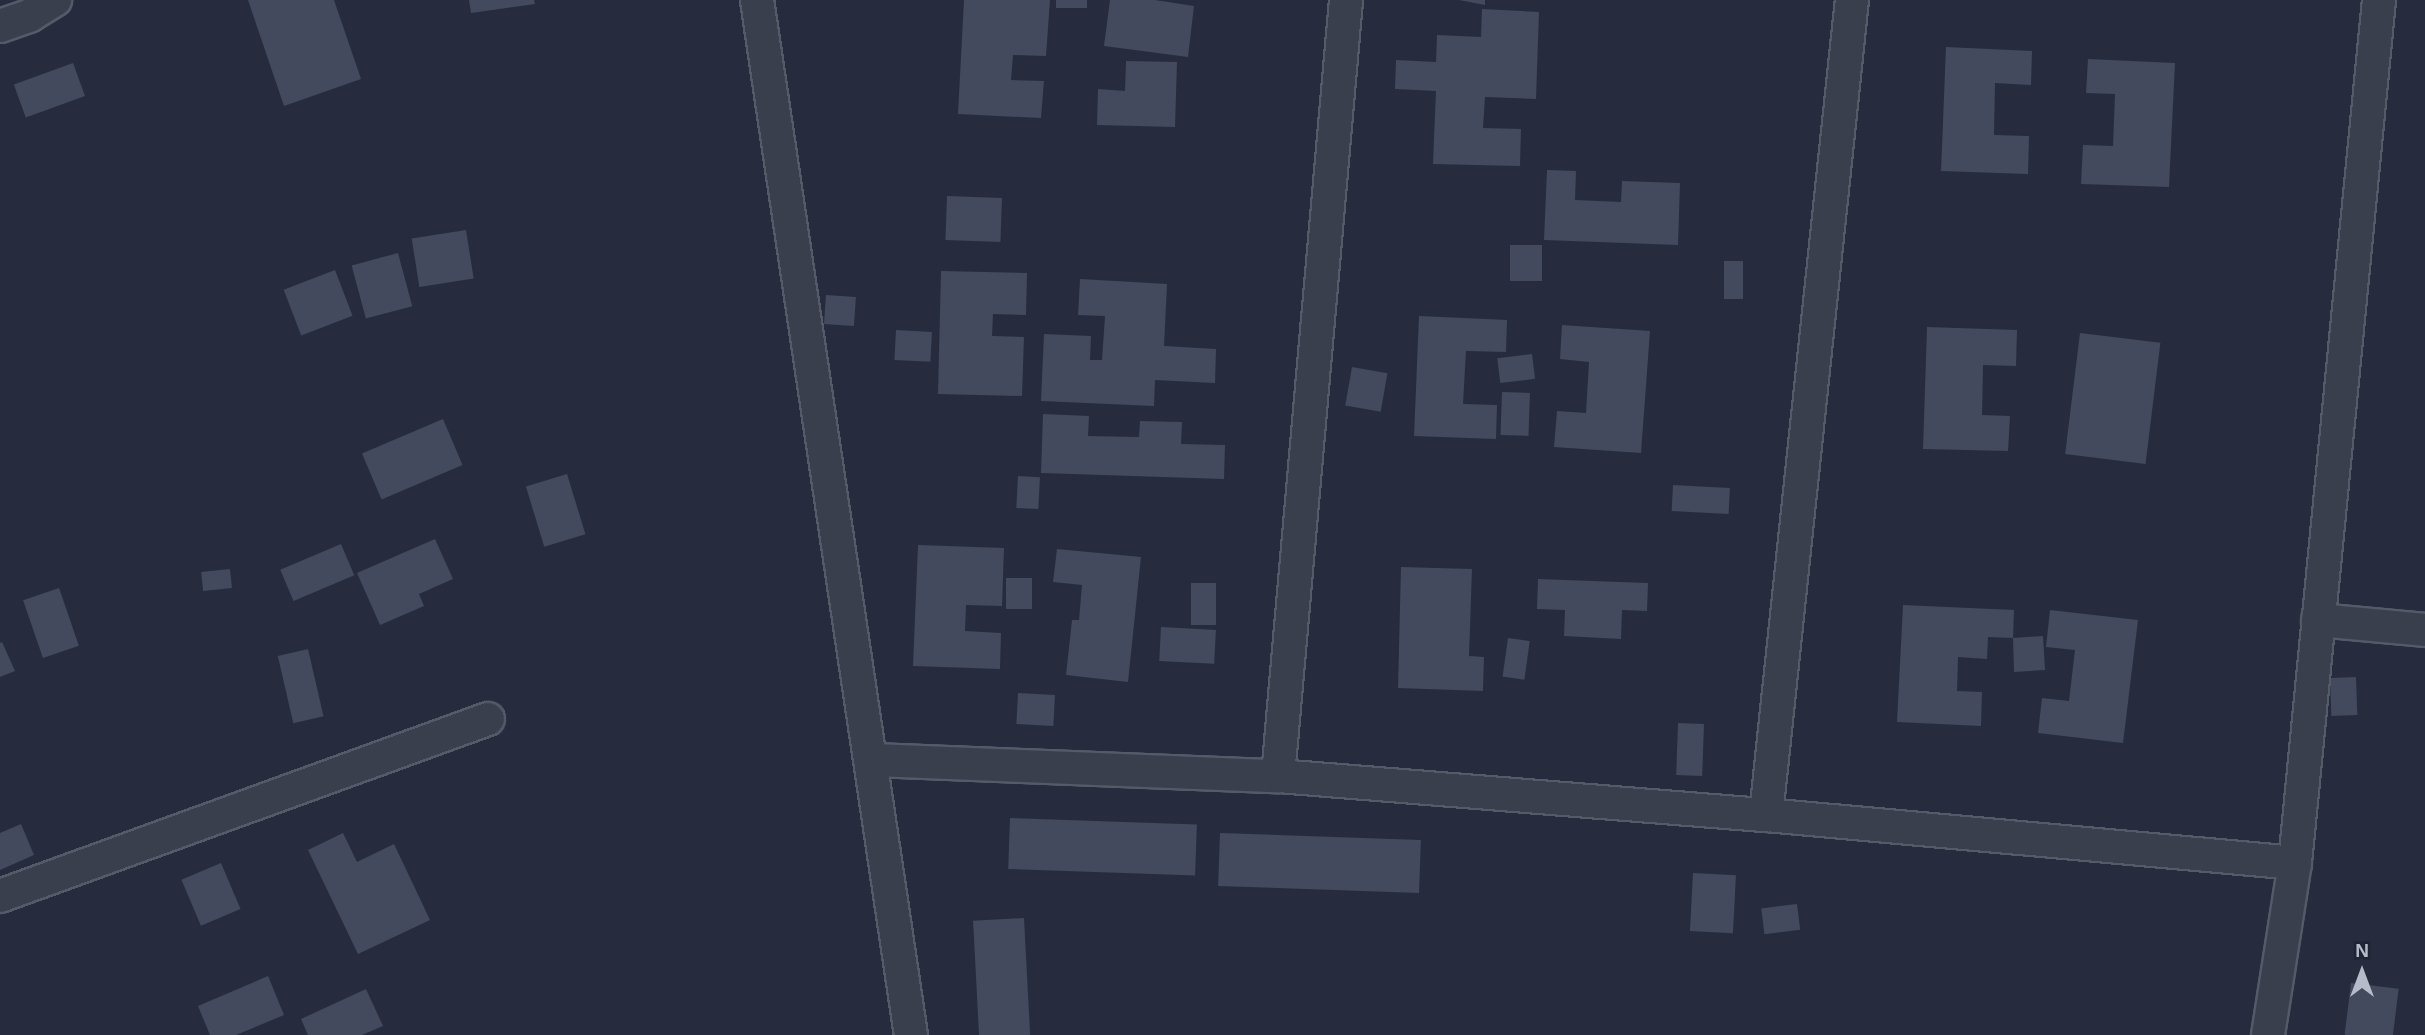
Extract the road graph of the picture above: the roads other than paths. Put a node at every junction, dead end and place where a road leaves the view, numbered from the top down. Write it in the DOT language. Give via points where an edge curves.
graph roads {
  1 [pos="55,0"];
  2 [pos="757,0"];
  3 [pos="1346,0"];
  4 [pos="1852,0"];
  5 [pos="2379,0"];
  6 [pos="0,26"];
  7 [pos="2318,620"];
  8 [pos="2425,629"];
  9 [pos="488,719"];
  10 [pos="873,760"];
  11 [pos="1278,776"];
  12 [pos="1766,815"];
  13 [pos="2295,863"];
  14 [pos="0,896"];
  15 [pos="911,1035"];
  16 [pos="2268,1035"];
  1 -- 6 [label="street"];
  2 -- 10 [label="street"];
  3 -- 11 [label="street"];
  4 -- 12 [label="street"];
  5 -- 7 [label="street"];
  7 -- 8 [label="street"];
  7 -- 13 [label="street"];
  9 -- 14 [label="street"];
  10 -- 11 [label="street"];
  10 -- 15 [label="street"];
  11 -- 12 [label="street"];
  12 -- 13 [label="street"];
  13 -- 16 [label="street"];
}
